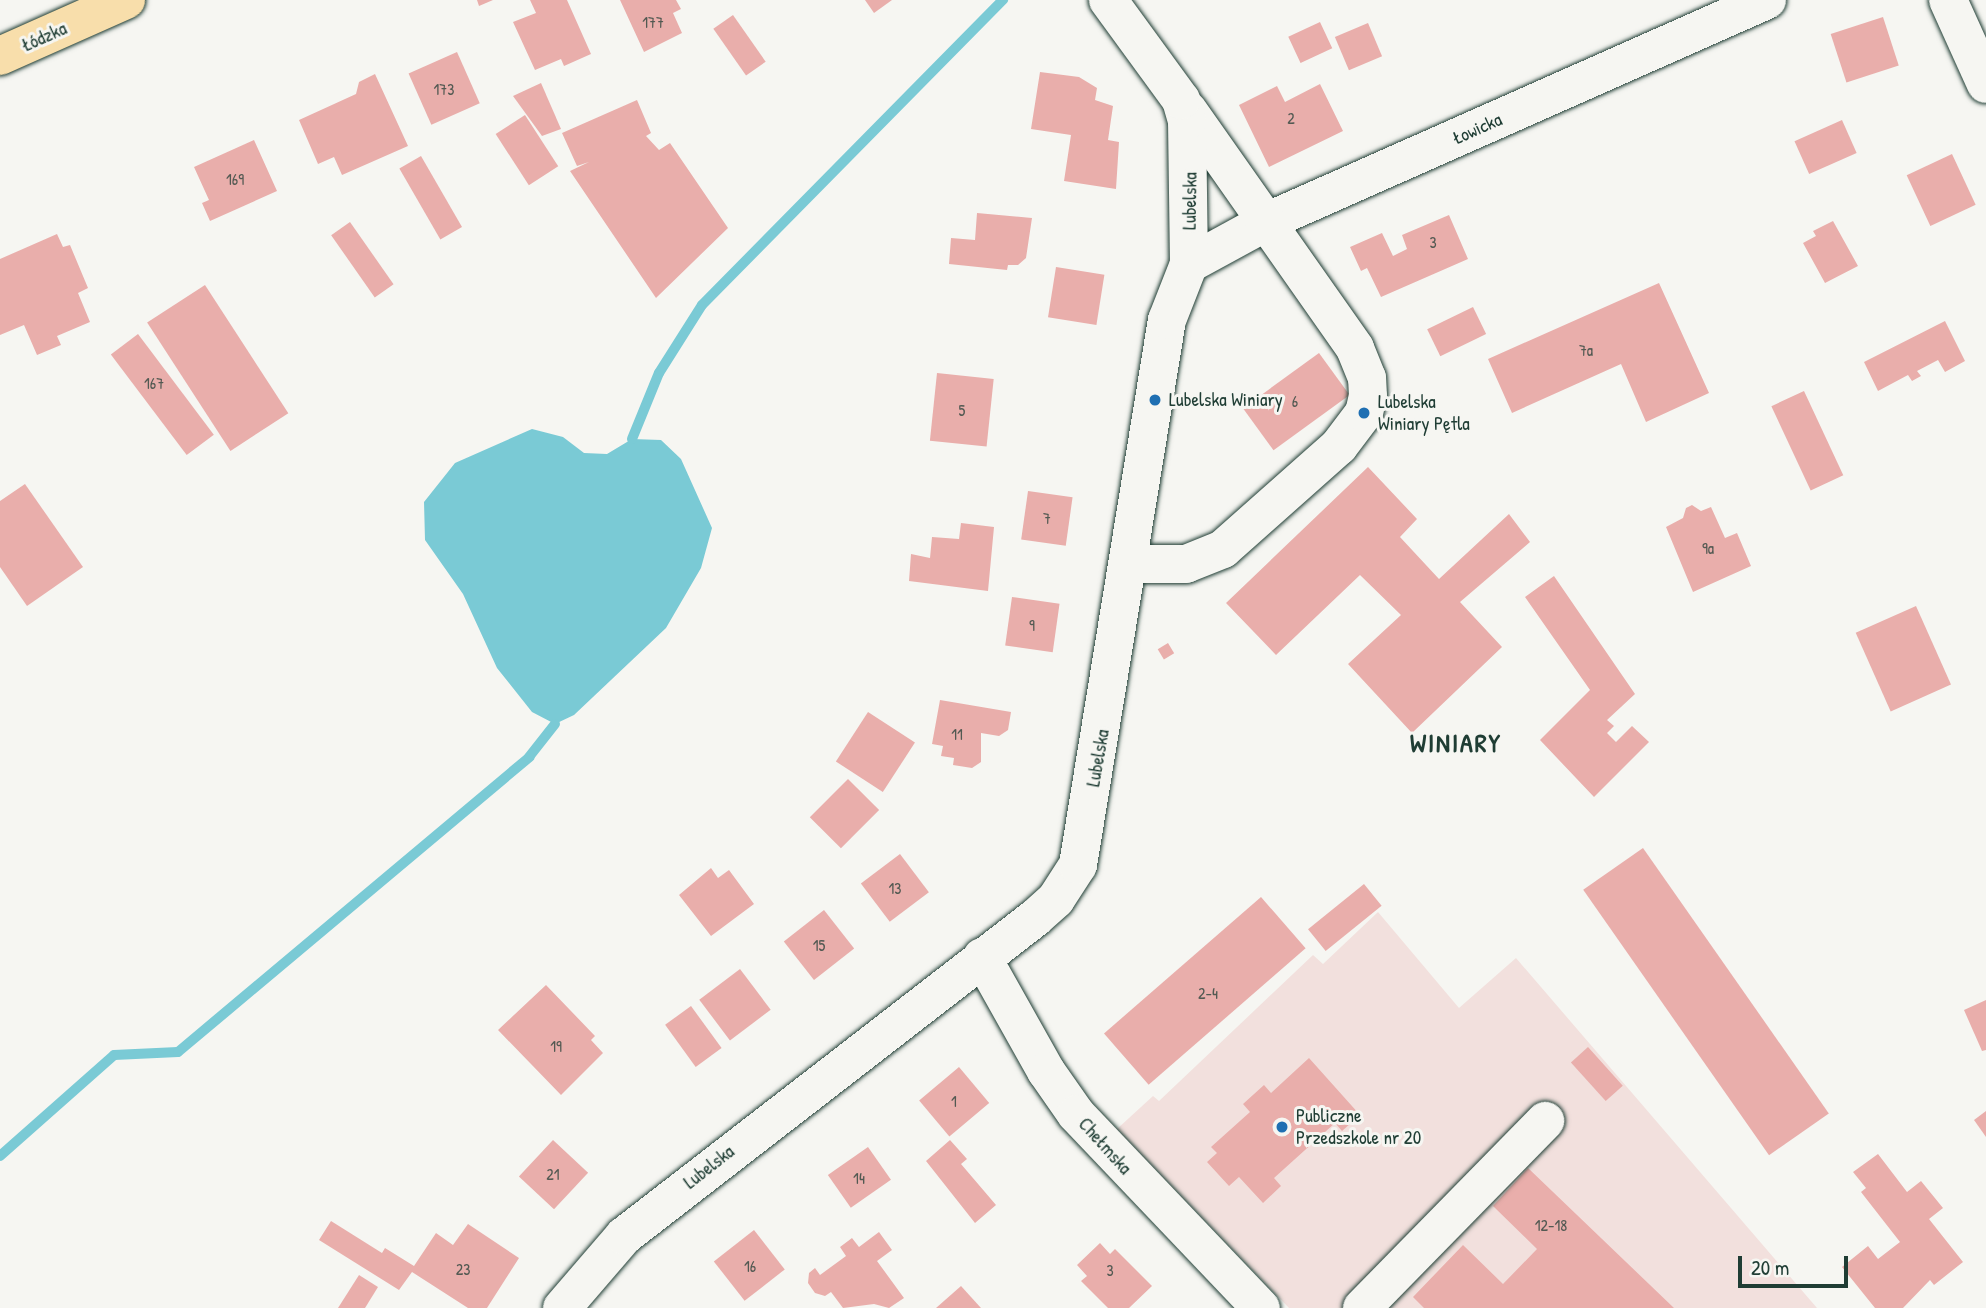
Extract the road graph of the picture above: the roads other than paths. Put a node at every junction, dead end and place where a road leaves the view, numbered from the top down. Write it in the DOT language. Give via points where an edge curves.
graph roads {
  1 [pos="126,0"];
  2 [pos="1108,0"];
  3 [pos="1767,0"];
  4 [pos="1948,0"];
  5 [pos="0,56"];
  6 [pos="1986,84"];
  7 [pos="1181,100"];
  8 [pos="1266,222"];
  9 [pos="1189,264"];
  10 [pos="1129,564"];
  11 [pos="982,957"];
  12 [pos="1545,1121"];
  13 [pos="562,1308"];
  14 [pos="1261,1308"];
  15 [pos="1362,1308"];
  1 -- 5 [label="main road, Łódzka"];
  2 -- 7 [label="street, Lubelska"];
  3 -- 8 [label="street, Łowicka"];
  4 -- 6 [label="street"];
  7 -- 8 [label="street"];
  7 -- 9 [label="street, Lubelska" via="1190,141"];
  8 -- 9 [label="street, Łowicka"];
  8 -- 10 [label="street" via="1363,363 1368,396 1364,413 1339,446 1223,549 1186,564"];
  9 -- 10 [label="street, Lubelska" via="1167,320"];
  10 -- 11 [label="street, Lubelska" via="1078,864 1056,899"];
  11 -- 13 [label="street, Lubelska" via="656,1209 598,1262"];
  11 -- 14 [label="street, Chełmska" via="1046,1071 1076,1114"];
  12 -- 15 [label="street"];
}
